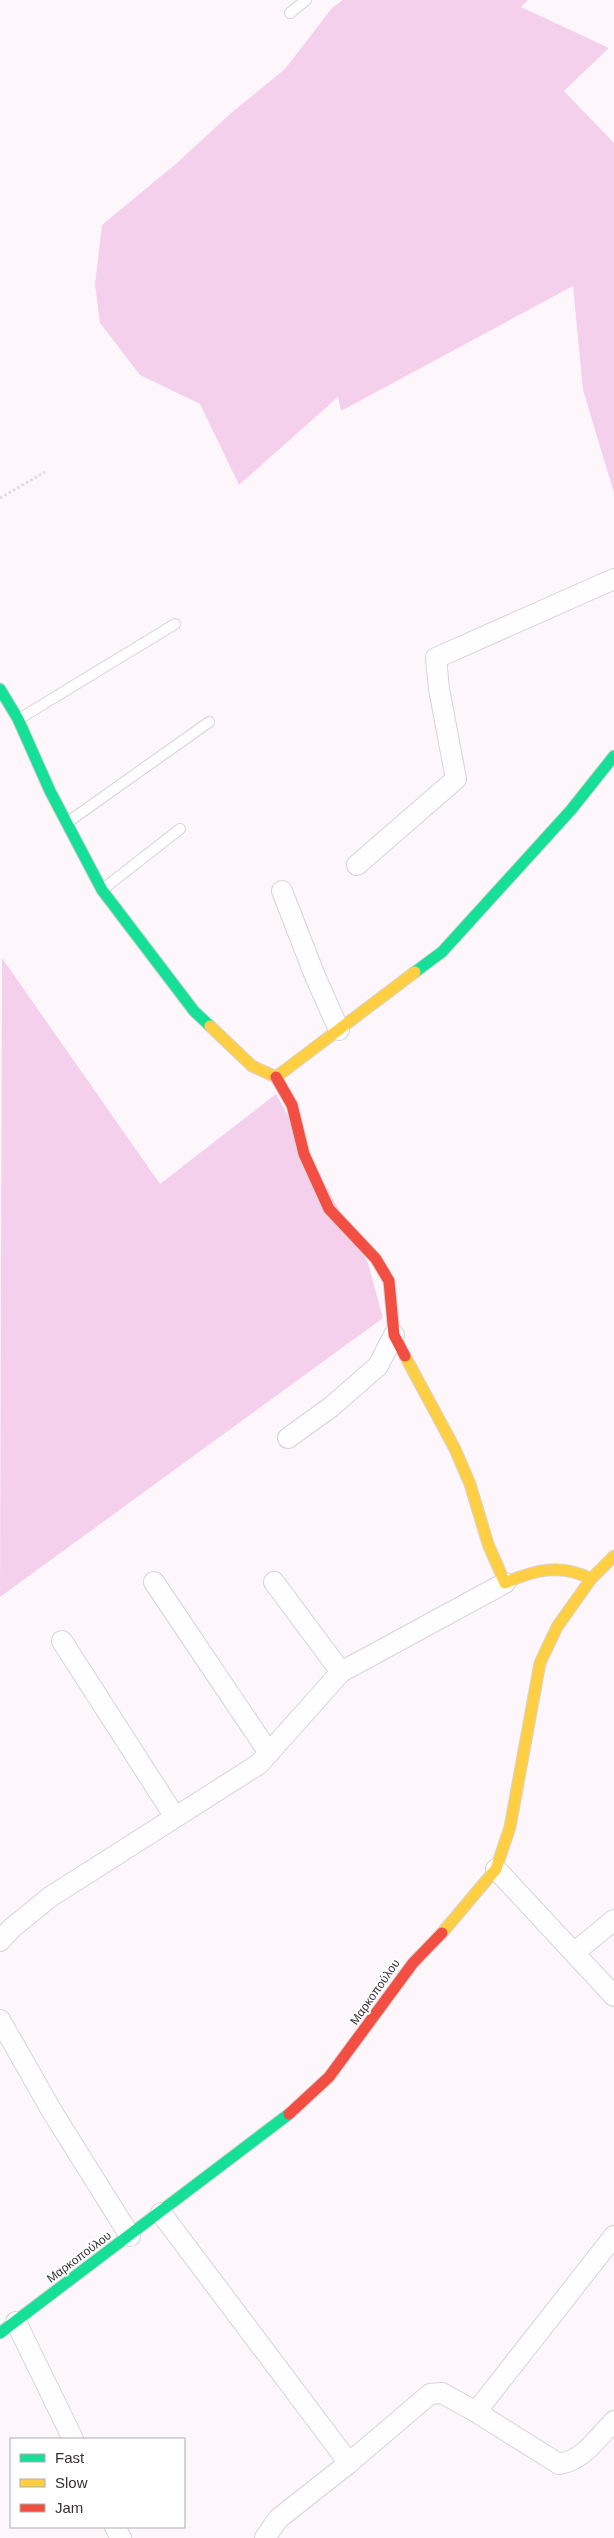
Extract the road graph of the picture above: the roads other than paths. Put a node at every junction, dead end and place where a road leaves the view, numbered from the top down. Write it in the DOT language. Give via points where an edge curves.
graph roads {
  1 [pos="306,0"];
  2 [pos="290,14"];
  3 [pos="614,578"];
  4 [pos="175,624"];
  5 [pos="0,689"];
  6 [pos="18,719"];
  7 [pos="210,722"];
  8 [pos="614,756"];
  9 [pos="67,823"];
  10 [pos="180,829"];
  11 [pos="357,865"];
  12 [pos="102,890"];
  13 [pos="282,891"];
  14 [pos="339,1030"];
  15 [pos="276,1077"];
  16 [pos="394,1335"];
  17 [pos="288,1438"];
  18 [pos="614,1556"];
  19 [pos="591,1579"];
  20 [pos="154,1582"];
  21 [pos="274,1582"];
  22 [pos="505,1583"];
  23 [pos="62,1641"];
  24 [pos="341,1672"];
  25 [pos="269,1753"];
  26 [pos="174,1817"];
  27 [pos="496,1869"];
  28 [pos="614,1920"];
  29 [pos="0,1941"];
  30 [pos="575,1952"];
  31 [pos="614,1996"];
  32 [pos="0,2020"];
  33 [pos="161,2213"];
  34 [pos="130,2236"];
  35 [pos="614,2236"];
  36 [pos="16,2322"];
  37 [pos="0,2333"];
  38 [pos="476,2412"];
  39 [pos="614,2420"];
  40 [pos="73,2438"];
  41 [pos="349,2463"];
  42 [pos="265,2538"];
  1 -- 2 [label="lane"];
  3 -- 11 [label="street" via="436,658 456,779"];
  4 -- 6 [label="lane"];
  5 -- 6 [label="street"];
  6 -- 9 [label="street"];
  7 -- 9 [label="lane"];
  8 -- 14 [label="street" via="571,810 442,952"];
  9 -- 12 [label="street"];
  10 -- 12 [label="lane"];
  12 -- 15 [label="street" via="194,1010 252,1066"];
  13 -- 14 [label="street"];
  14 -- 15 [label="street"];
  15 -- 16 [label="street" via="292,1105 304,1154 329,1209 376,1259 389,1281"];
  16 -- 17 [label="street" via="378,1366 331,1407"];
  16 -- 22 [label="street" via="455,1449"];
  18 -- 19 [label="street, Μαρκοπούλου"];
  19 -- 22 [label="street" via="579,1572 556,1567"];
  19 -- 27 [label="street, Μαρκοπούλου" via="557,1627 540,1663 512,1819"];
  20 -- 25 [label="street"];
  21 -- 24 [label="street"];
  22 -- 24 [label="street"];
  23 -- 26 [label="street"];
  24 -- 25 [label="street"];
  25 -- 26 [label="street" via="259,1764"];
  26 -- 29 [label="street" via="50,1897"];
  27 -- 30 [label="street"];
  27 -- 33 [label="street, Μαρκοπούλου" via="458,1916 413,1963 329,2077 285,2118"];
  28 -- 30 [label="street"];
  30 -- 31 [label="street"];
  32 -- 34 [label="street"];
  33 -- 34 [label="street, Μαρκοπούλου"];
  33 -- 41 [label="street"];
  34 -- 36 [label="street, Μαρκοπούλου"];
  35 -- 38 [label="street"];
  36 -- 37 [label="street, Μαρκοπούλου"];
  36 -- 40 [label="street"];
  38 -- 39 [label="street" via="559,2464 580,2456"];
  38 -- 41 [label="street" via="442,2393 430,2394 367,2451"];
  41 -- 42 [label="street" via="278,2519"];
}
